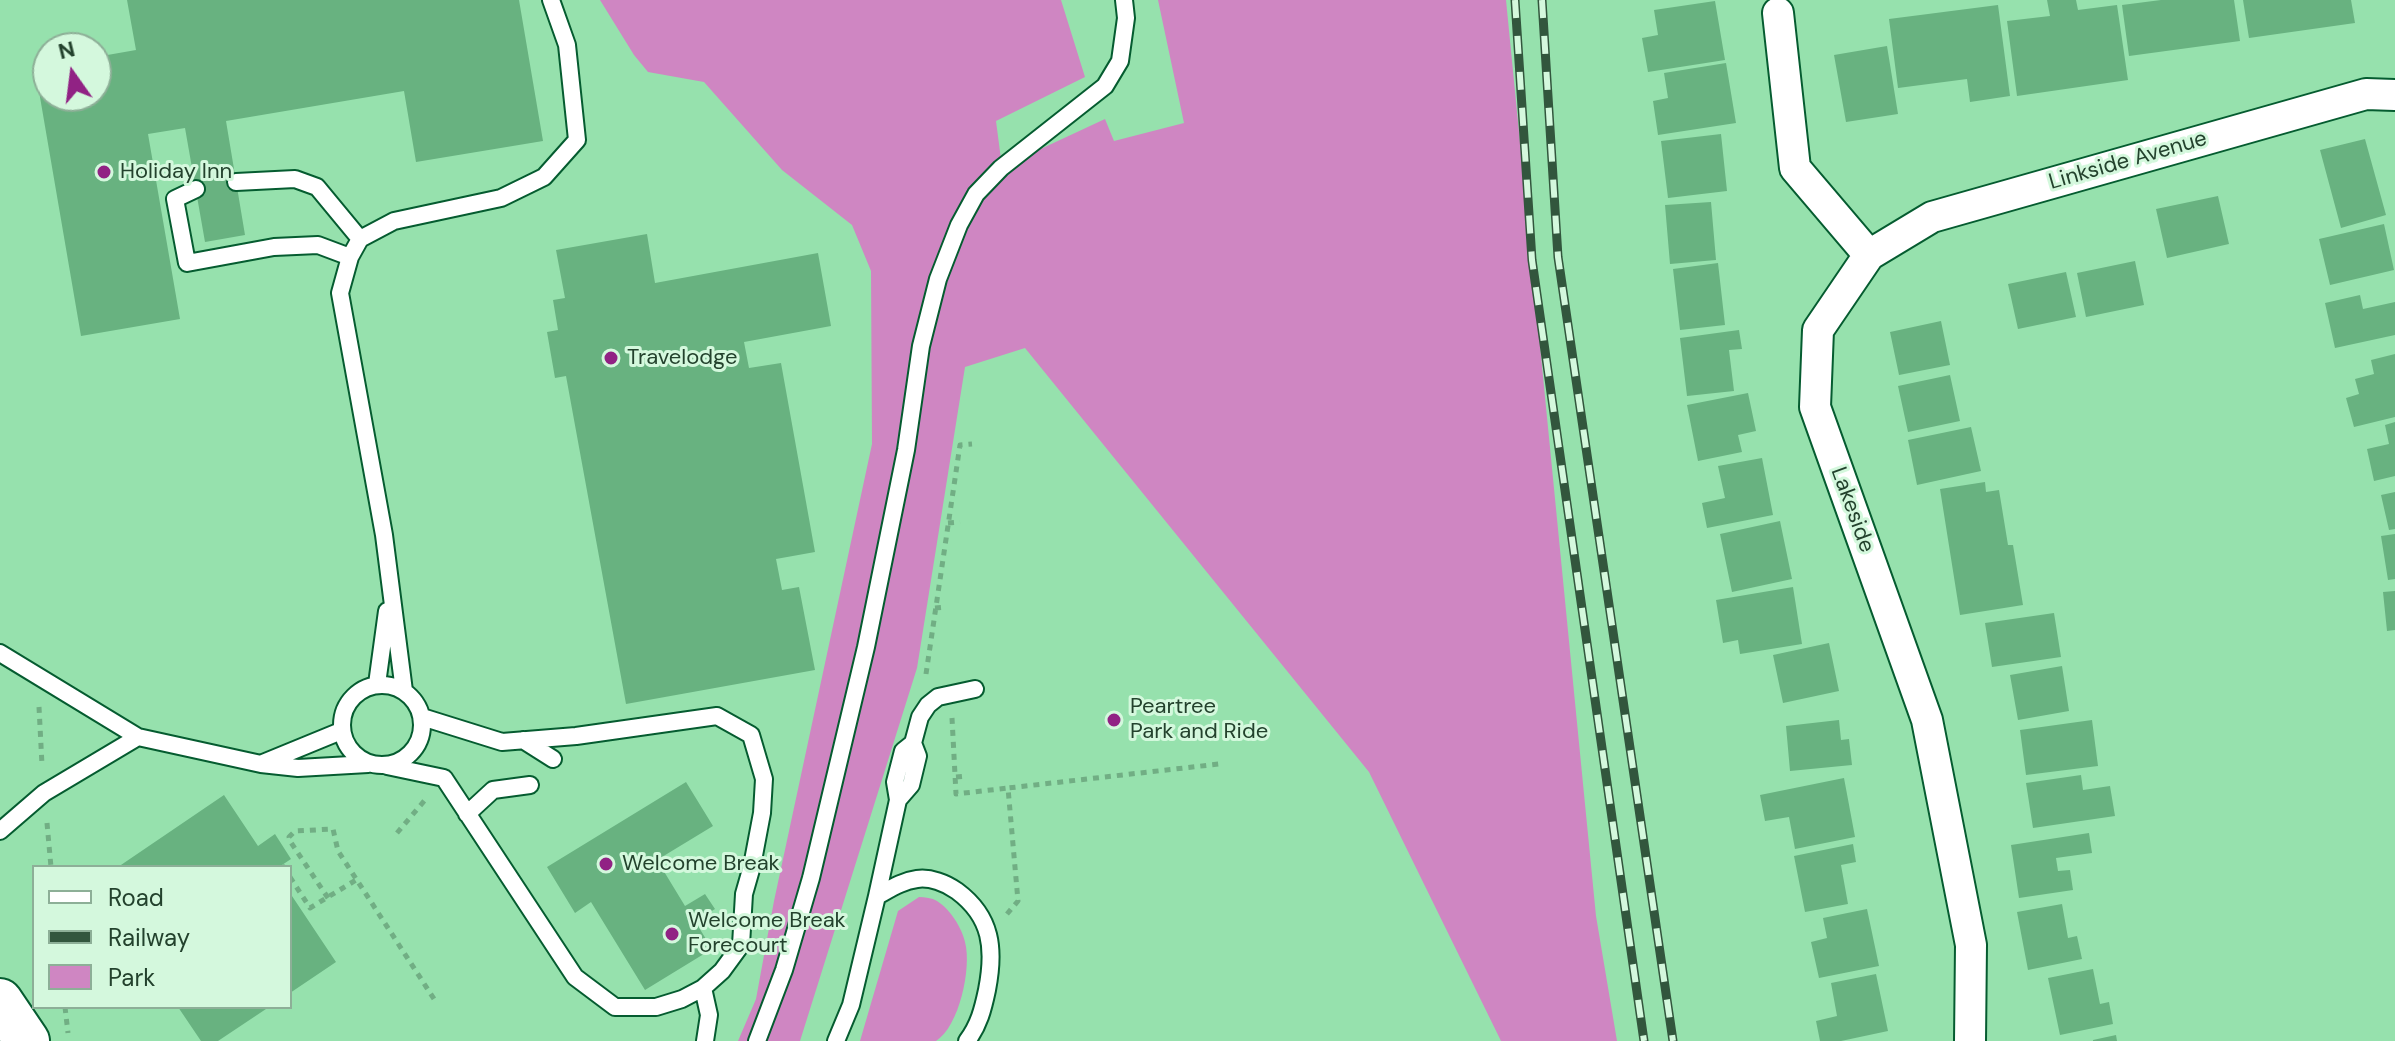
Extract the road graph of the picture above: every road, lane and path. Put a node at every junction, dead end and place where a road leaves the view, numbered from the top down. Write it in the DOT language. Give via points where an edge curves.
graph roads {
  1 [pos="551,0"];
  2 [pos="1124,0"];
  3 [pos="1778,13"];
  4 [pos="2395,95"];
  5 [pos="236,182"];
  6 [pos="196,189"];
  7 [pos="360,239"];
  8 [pos="1869,255"];
  9 [pos="350,257"];
  10 [pos="972,444"];
  11 [pos="960,522"];
  12 [pos="948,523"];
  13 [pos="390,589"];
  14 [pos="946,607"];
  15 [pos="935,608"];
  16 [pos="0,653"];
  17 [pos="377,684"];
  18 [pos="975,689"];
  19 [pos="404,691"];
  20 [pos="938,697"];
  21 [pos="422,717"];
  22 [pos="341,731"];
  23 [pos="138,737"];
  24 [pos="523,740"];
  25 [pos="553,759"];
  26 [pos="261,764"];
  27 [pos="368,764"];
  28 [pos="1219,764"];
  29 [pos="387,766"];
  30 [pos="967,776"];
  31 [pos="956,777"];
  32 [pos="530,785"];
  33 [pos="1008,788"];
  34 [pos="467,814"];
  35 [pos="0,831"];
  36 [pos="738,872"];
  37 [pos="292,880"];
  38 [pos="356,880"];
  39 [pos="744,894"];
  40 [pos="877,896"];
  41 [pos="328,898"];
  42 [pos="989,936"];
  43 [pos="703,988"];
  44 [pos="0,1001"];
  45 [pos="436,1002"];
  46 [pos="65,1009"];
  47 [pos="27,1041"];
  48 [pos="66,1041"];
  49 [pos="705,1041"];
  50 [pos="757,1041"];
  51 [pos="836,1041"];
  52 [pos="967,1041"];
  53 [pos="1970,1041"];
  1 -- 7 [label="lane" via="567,45 577,140 544,177 501,198 394,221"];
  2 -- 50 [label="lane" via="1120,61 1105,86 976,194 938,279 862,663 811,878"];
  3 -- 8 [label="street" via="1795,168"];
  4 -- 8 [label="street, Linkside Avenue" via="2366,94 1932,217"];
  5 -- 7 [label="lane" via="295,179 317,187"];
  6 -- 9 [label="lane" via="175,199 187,263 274,247 318,245"];
  7 -- 9 [label="lane"];
  8 -- 53 [label="street, Lakeside" via="1818,330 1815,407 1927,720 1971,945"];
  9 -- 13 [label="lane" via="340,293"];
  10 -- 12 [label="path" via="960,445"];
  11 -- 12 [label="path"];
  12 -- 15 [label="path"];
  13 -- 17 [label="lane"];
  13 -- 19 [label="lane"];
  14 -- 15 [label="path"];
  15 -- 20 [label="path" via="924,684"];
  16 -- 23 [label="lane"];
  17 -- 19 [label="lane"];
  17 -- 22 [label="lane" via="354,695"];
  18 -- 20 [label="lane"];
  19 -- 21 [label="lane"];
  20 -- 31 [label="path" via="952,718"];
  20 -- 40 [label="lane" via="920,717 913,743 903,751"];
  21 -- 24 [label="lane" via="502,742"];
  21 -- 29 [label="lane" via="411,754"];
  22 -- 26 [label="lane"];
  22 -- 27 [label="lane" via="350,751"];
  23 -- 26 [label="lane"];
  23 -- 35 [label="lane" via="44,793"];
  24 -- 25 [label="lane"];
  24 -- 39 [label="lane" via="717,716 751,735 764,779"];
  26 -- 27 [label="lane"];
  27 -- 29 [label="lane"];
  28 -- 33 [label="path"];
  29 -- 34 [label="lane" via="444,778"];
  30 -- 31 [label="path"];
  31 -- 33 [label="path" via="956,794"];
  32 -- 34 [label="lane" via="493,790"];
  33 -- 42 [label="path" via="1018,901"];
  34 -- 43 [label="lane" via="575,977 615,1007 656,1007"];
  36 -- 39 [label="lane"];
  37 -- 41 [label="path" via="310,908"];
  38 -- 41 [label="path"];
  38 -- 41 [label="path" via="338,851 333,829 295,831 290,841"];
  38 -- 45 [label="path"];
  39 -- 43 [label="lane" via="741,945"];
  40 -- 42 [label="lane" via="919,878 946,883 981,916"];
  40 -- 51 [label="lane" via="851,1005"];
  42 -- 52 [label="lane" via="992,957 982,1011"];
  43 -- 49 [label="lane" via="709,1015"];
  44 -- 47 [label="highway"];
  46 -- 48 [label="path"];
}
